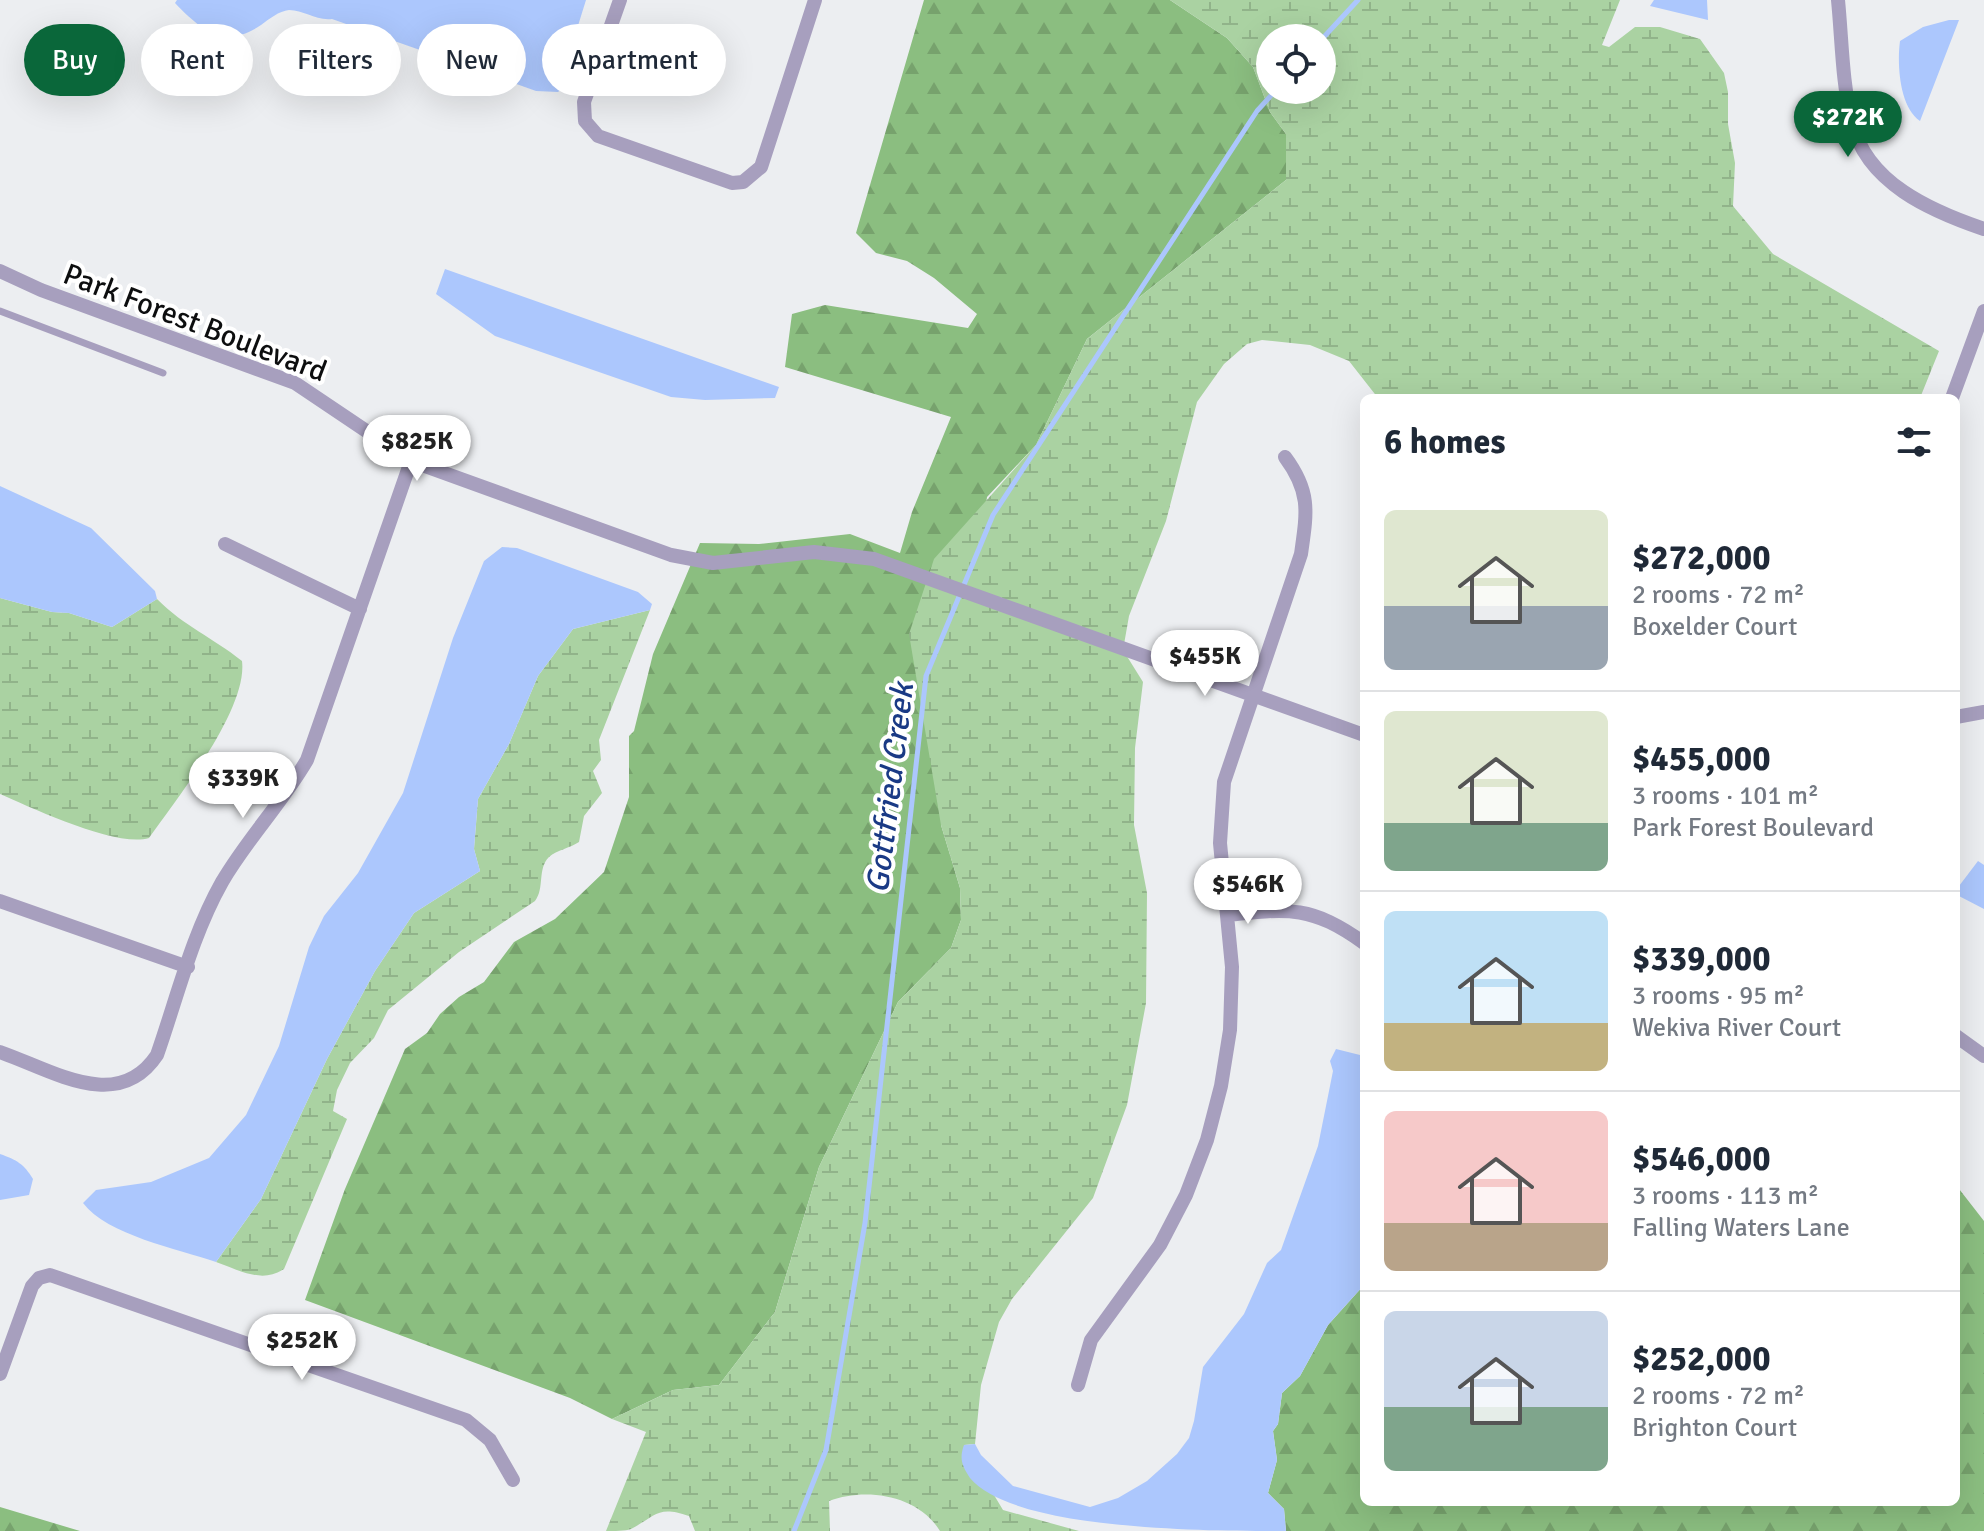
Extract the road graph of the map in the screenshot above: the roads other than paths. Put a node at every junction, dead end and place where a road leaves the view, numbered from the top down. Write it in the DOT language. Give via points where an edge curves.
graph roads {
  1 [pos="620,0"];
  2 [pos="815,0"];
  3 [pos="1838,0"];
  4 [pos="1984,229"];
  5 [pos="0,271"];
  6 [pos="0,311"];
  7 [pos="1984,311"];
  8 [pos="163,373"];
  9 [pos="1953,394"];
  10 [pos="1285,457"];
  11 [pos="411,461"];
  12 [pos="225,544"];
  13 [pos="360,609"];
  14 [pos="1252,694"];
  15 [pos="1984,712"];
  16 [pos="1960,716"];
  17 [pos="1360,734"];
  18 [pos="0,901"];
  19 [pos="1228,915"];
  20 [pos="1360,940"];
  21 [pos="188,967"];
  22 [pos="1960,1039"];
  23 [pos="0,1052"];
  24 [pos="1984,1056"];
  25 [pos="0,1374"];
  26 [pos="1078,1385"];
  27 [pos="513,1480"];
  1 -- 2 [label="street" via="584,102 585,121 598,136 732,183 743,182 761,167"];
  3 -- 4 [label="street" via="1852,124 1871,161 1898,190"];
  5 -- 11 [label="street, Park Forest Boulevard" via="295,383"];
  6 -- 8 [label="lane"];
  7 -- 9 [label="street"];
  10 -- 14 [label="street" via="1305,490 1306,522 1301,554"];
  11 -- 13 [label="street"];
  11 -- 14 [label="street, Park Forest Boulevard" via="689,559 737,563 814,552 874,559"];
  12 -- 13 [label="street"];
  13 -- 21 [label="street" via="307,760 223,882"];
  14 -- 17 [label="street, Park Forest Boulevard"];
  14 -- 19 [label="street" via="1221,803"];
  15 -- 16 [label="street"];
  18 -- 21 [label="street"];
  19 -- 20 [label="street" via="1305,911 1325,917"];
  19 -- 26 [label="street" via="1230,1030 1207,1140 1160,1245 1091,1340"];
  21 -- 23 [label="street" via="157,1055 125,1084 100,1087"];
  22 -- 24 [label="street"];
  25 -- 27 [label="street" via="27,1295 39,1278 50,1275 466,1420 490,1440"];
}
